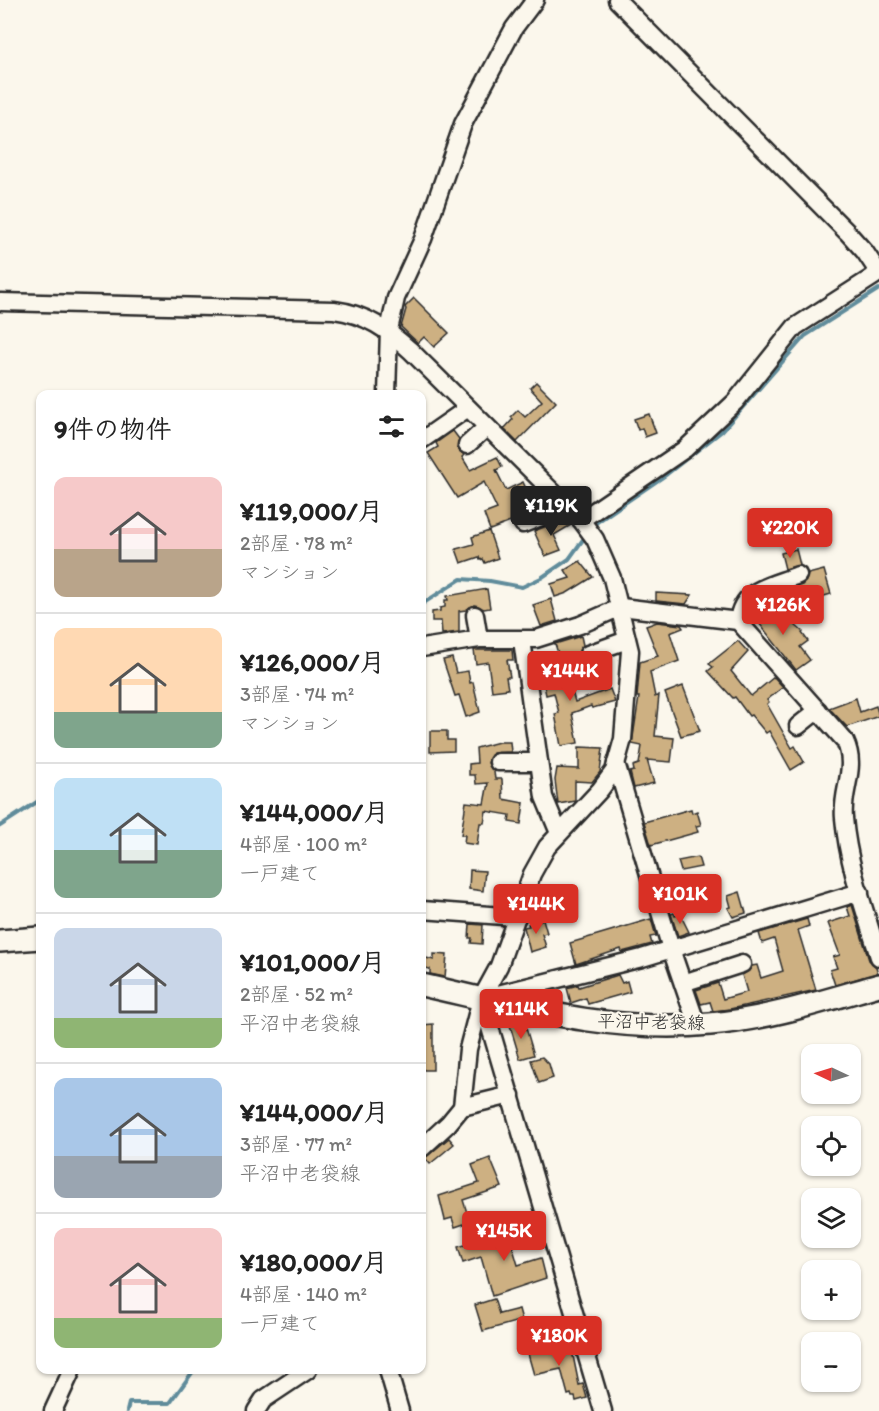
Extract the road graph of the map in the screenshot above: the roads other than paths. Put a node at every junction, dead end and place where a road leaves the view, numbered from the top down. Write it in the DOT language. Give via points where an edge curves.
graph roads {
  1 [pos="535,0"];
  2 [pos="617,0"];
  3 [pos="879,273"];
  4 [pos="0,302"];
  5 [pos="389,330"];
  6 [pos="387,390"];
  7 [pos="468,408"];
  8 [pos="487,427"];
  9 [pos="426,437"];
  10 [pos="467,445"];
  11 [pos="567,507"];
  12 [pos="581,520"];
  13 [pos="523,524"];
  14 [pos="798,575"];
  15 [pos="621,607"];
  16 [pos="475,615"];
  17 [pos="738,621"];
  18 [pos="479,639"];
  19 [pos="522,640"];
  20 [pos="627,640"];
  21 [pos="426,647"];
  22 [pos="588,654"];
  23 [pos="818,710"];
  24 [pos="798,726"];
  25 [pos="498,762"];
  26 [pos="539,762"];
  27 [pos="616,763"];
  28 [pos="559,833"];
  29 [pos="860,892"];
  30 [pos="426,910"];
  31 [pos="517,917"];
  32 [pos="36,938"];
  33 [pos="0,941"];
  34 [pos="671,949"];
  35 [pos="879,957"];
  36 [pos="742,964"];
  37 [pos="683,983"];
  38 [pos="879,985"];
  39 [pos="426,986"];
  40 [pos="481,999"];
  41 [pos="697,1025"];
  42 [pos="511,1095"];
  43 [pos="462,1107"];
  44 [pos="426,1144"];
  45 [pos="70,1374"];
  46 [pos="302,1374"];
  47 [pos="389,1374"];
  48 [pos="53,1411"];
  49 [pos="256,1411"];
  50 [pos="400,1411"];
  51 [pos="603,1411"];
  1 -- 5 [label="street" via="514,28 463,124 423,239 396,298"];
  2 -- 3 [label="street" via="847,232"];
  3 -- 12 [label="street" via="795,327 735,402 685,449"];
  4 -- 5 [label="street" via="334,310 356,314"];
  5 -- 6 [label="street"];
  5 -- 7 [label="street"];
  7 -- 8 [label="street"];
  7 -- 9 [label="street"];
  8 -- 10 [label="street"];
  8 -- 11 [label="street"];
  11 -- 12 [label="street"];
  11 -- 13 [label="street"];
  12 -- 15 [label="street" via="602,553"];
  14 -- 17 [label="street" via="747,597 740,607"];
  15 -- 17 [label="street"];
  15 -- 19 [label="street" via="555,634"];
  15 -- 20 [label="street"];
  16 -- 18 [label="street"];
  17 -- 23 [label="street"];
  18 -- 19 [label="street"];
  18 -- 21 [label="street"];
  19 -- 26 [label="street"];
  20 -- 22 [label="street"];
  20 -- 27 [label="street" via="627,703"];
  23 -- 24 [label="street"];
  23 -- 29 [label="street" via="846,741 851,753 843,815"];
  25 -- 26 [label="street"];
  26 -- 28 [label="street" via="544,797"];
  27 -- 28 [label="street" via="600,790"];
  27 -- 34 [label="street"];
  28 -- 31 [label="street" via="532,874"];
  29 -- 34 [label="street"];
  29 -- 35 [label="street"];
  30 -- 31 [label="street"];
  31 -- 40 [label="street" via="499,966"];
  32 -- 33 [label="main road"];
  34 -- 37 [label="street"];
  34 -- 40 [label="street"];
  36 -- 37 [label="street"];
  37 -- 41 [label="street"];
  38 -- 41 [label="main road, 平沼中老袋線" via="760,1017"];
  39 -- 40 [label="main road, 平沼中老袋線"];
  40 -- 41 [label="main road, 平沼中老袋線" via="619,1025"];
  40 -- 42 [label="street"];
  40 -- 43 [label="street" via="468,1048"];
  42 -- 43 [label="street"];
  42 -- 51 [label="street"];
  43 -- 44 [label="street"];
  45 -- 48 [label="street"];
  46 -- 49 [label="street" via="263,1400"];
  47 -- 50 [label="street"];
}
